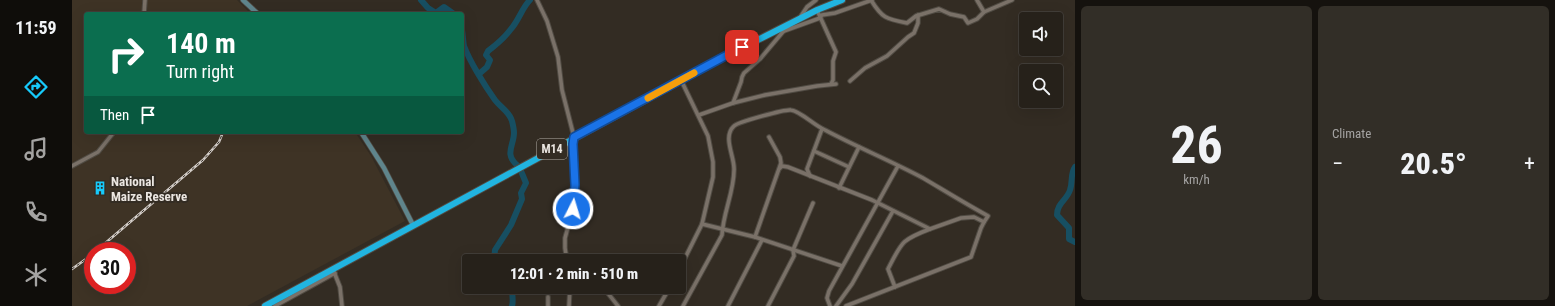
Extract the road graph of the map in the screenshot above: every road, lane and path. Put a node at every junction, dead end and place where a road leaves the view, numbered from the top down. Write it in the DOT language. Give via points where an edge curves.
graph roads {
  1 [pos="145,0"];
  2 [pos="243,0"];
  3 [pos="537,0"];
  4 [pos="816,0"];
  5 [pos="842,0"];
  6 [pos="872,0"];
  7 [pos="977,0"];
  8 [pos="1012,0"];
  9 [pos="817,10"];
  10 [pos="144,12"];
  11 [pos="256,12"];
  12 [pos="984,12"];
  13 [pos="918,15"];
  14 [pos="820,18"];
  15 [pos="798,20"];
  16 [pos="791,23"];
  17 [pos="783,32"];
  18 [pos="681,80"];
  19 [pos="850,81"];
  20 [pos="831,84"];
  21 [pos="836,84"];
  22 [pos="733,103"];
  23 [pos="699,115"];
  24 [pos="822,129"];
  25 [pos="112,134"];
  26 [pos="362,134"];
  27 [pos="574,137"];
  28 [pos="769,137"];
  29 [pos="859,147"];
  30 [pos="814,151"];
  31 [pos="780,158"];
  32 [pos="72,166"];
  33 [pos="898,166"];
  34 [pos="788,167"];
  35 [pos="849,167"];
  36 [pos="780,168"];
  37 [pos="807,169"];
  38 [pos="798,171"];
  39 [pos="810,176"];
  40 [pos="839,188"];
  41 [pos="812,203"];
  42 [pos="878,203"];
  43 [pos="893,211"];
  44 [pos="984,222"];
  45 [pos="702,224"];
  46 [pos="413,225"];
  47 [pos="721,228"];
  48 [pos="930,229"];
  49 [pos="755,237"];
  50 [pos="762,240"];
  51 [pos="793,250"];
  52 [pos="565,254"];
  53 [pos="686,256"];
  54 [pos="842,266"];
  55 [pos="333,271"];
  56 [pos="895,287"];
  57 [pos="570,294"];
  58 [pos="609,294"];
  59 [pos="666,294"];
  60 [pos="548,297"];
  61 [pos="264,306"];
  62 [pos="275,306"];
  63 [pos="342,306"];
  64 [pos="548,306"];
  65 [pos="569,306"];
  66 [pos="618,306"];
  67 [pos="660,306"];
  68 [pos="683,306"];
  69 [pos="728,306"];
  70 [pos="768,306"];
  71 [pos="830,306"];
  72 [pos="836,306"];
  73 [pos="846,306"];
  1 -- 10 [label="street"];
  2 -- 11 [label="street"];
  3 -- 27 [label="street" via="558,57 562,90"];
  4 -- 15 [label="street" via="807,7"];
  5 -- 9 [label="highway, M14"];
  6 -- 13 [label="street" via="877,11 893,21 907,23"];
  6 -- 14 [label="street" via="822,15"];
  7 -- 12 [label="street"];
  8 -- 12 [label="street"];
  9 -- 14 [label="street"];
  9 -- 15 [label="highway, M14"];
  12 -- 13 [label="street" via="977,19 968,22 964,17 939,9"];
  13 -- 19 [label="street" via="914,33 887,56 865,68"];
  14 -- 17 [label="street"];
  14 -- 20 [label="street" via="836,52"];
  15 -- 16 [label="highway, M14"];
  16 -- 17 [label="street"];
  16 -- 18 [label="highway, M14"];
  17 -- 22 [label="street" via="742,76"];
  18 -- 23 [label="street"];
  18 -- 27 [label="highway, M14"];
  20 -- 21 [label="street"];
  20 -- 22 [label="street"];
  22 -- 23 [label="street"];
  23 -- 45 [label="street" via="708,136 713,162 713,177"];
  24 -- 29 [label="street"];
  24 -- 30 [label="street"];
  24 -- 47 [label="street" via="789,109 733,126 729,136 734,178"];
  25 -- 32 [label="street" via="98,152"];
  26 -- 46 [label="street" via="384,168"];
  27 -- 46 [label="highway, M14"];
  27 -- 52 [label="street" via="575,185 573,209 565,238"];
  28 -- 31 [label="street"];
  29 -- 33 [label="street"];
  29 -- 35 [label="street"];
  30 -- 35 [label="street"];
  30 -- 37 [label="street"];
  31 -- 34 [label="street"];
  31 -- 36 [label="street"];
  33 -- 42 [label="street"];
  33 -- 44 [label="street" via="988,216"];
  34 -- 36 [label="street"];
  34 -- 38 [label="street"];
  35 -- 40 [label="street"];
  36 -- 49 [label="street"];
  37 -- 38 [label="street"];
  37 -- 39 [label="street"];
  38 -- 39 [label="street"];
  39 -- 40 [label="street"];
  40 -- 42 [label="street"];
  41 -- 51 [label="street"];
  42 -- 43 [label="street"];
  42 -- 54 [label="street"];
  43 -- 48 [label="street"];
  43 -- 72 [label="street" via="852,284"];
  44 -- 48 [label="street" via="974,217 961,218"];
  44 -- 56 [label="street" via="971,257"];
  45 -- 47 [label="street"];
  45 -- 53 [label="street"];
  46 -- 55 [label="highway, M14"];
  47 -- 49 [label="street"];
  47 -- 68 [label="street" via="722,235"];
  48 -- 56 [label="street" via="902,242 888,269"];
  49 -- 50 [label="street"];
  50 -- 51 [label="street"];
  50 -- 69 [label="street"];
  51 -- 54 [label="street"];
  51 -- 70 [label="street" via="794,256"];
  54 -- 71 [label="street" via="828,295"];
  55 -- 61 [label="highway, M14"];
  55 -- 62 [label="street"];
  55 -- 63 [label="street" via="340,287"];
  56 -- 73 [label="street"];
  57 -- 65 [label="street"];
  58 -- 66 [label="street"];
  59 -- 67 [label="street"];
  60 -- 64 [label="street"];
}
